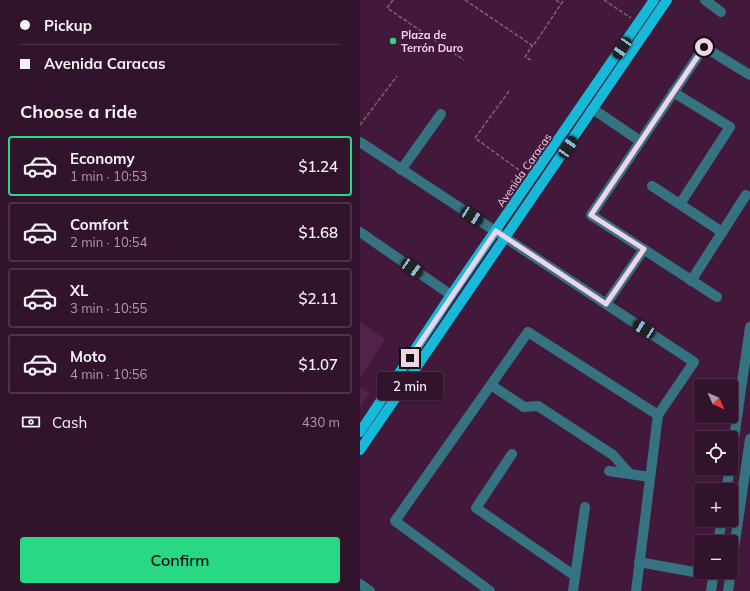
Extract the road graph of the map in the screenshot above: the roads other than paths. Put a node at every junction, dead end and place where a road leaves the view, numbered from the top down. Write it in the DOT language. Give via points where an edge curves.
graph roads {
  1 [pos="654,0"];
  2 [pos="667,0"];
  3 [pos="705,0"];
  4 [pos="721,12"];
  5 [pos="750,74"];
  6 [pos="673,92"];
  7 [pos="593,109"];
  8 [pos="441,114"];
  9 [pos="640,141"];
  10 [pos="360,142"];
  11 [pos="401,170"];
  12 [pos="652,186"];
  13 [pos="746,195"];
  14 [pos="680,204"];
  15 [pos="496,231"];
  16 [pos="360,232"];
  17 [pos="722,232"];
  18 [pos="506,237"];
  19 [pos="644,249"];
  20 [pos="691,280"];
  21 [pos="451,295"];
  22 [pos="717,297"];
  23 [pos="606,304"];
  24 [pos="750,327"];
  25 [pos="491,385"];
  26 [pos="658,415"];
  27 [pos="735,431"];
  28 [pos="360,432"];
  29 [pos="750,439"];
  30 [pos="360,450"];
  31 [pos="512,454"];
  32 [pos="609,471"];
  33 [pos="630,474"];
  34 [pos="650,477"];
  35 [pos="585,507"];
  36 [pos="740,511"];
  37 [pos="750,514"];
  38 [pos="736,535"];
  39 [pos="639,562"];
  40 [pos="694,572"];
  41 [pos="576,576"];
  42 [pos="713,579"];
  43 [pos="730,579"];
  44 [pos="360,584"];
  45 [pos="485,590"];
  46 [pos="370,591"];
  47 [pos="574,591"];
  48 [pos="636,591"];
  49 [pos="711,591"];
  50 [pos="728,591"];
  1 -- 15 [label="main road, Avenida Caracas"];
  2 -- 7 [label="main road, Avenida Caracas"];
  3 -- 4 [label="street"];
  5 -- 6 [label="street" via="704,47"];
  6 -- 9 [label="street"];
  6 -- 14 [label="street" via="730,127"];
  7 -- 9 [label="street"];
  7 -- 18 [label="main road, Avenida Caracas"];
  8 -- 11 [label="street"];
  9 -- 19 [label="street" via="591,215"];
  10 -- 11 [label="street"];
  11 -- 15 [label="street"];
  12 -- 14 [label="street"];
  13 -- 17 [label="street"];
  14 -- 17 [label="street"];
  15 -- 18 [label="street"];
  15 -- 21 [label="main road, Avenida Caracas"];
  16 -- 21 [label="street"];
  17 -- 20 [label="street"];
  18 -- 23 [label="street"];
  18 -- 30 [label="main road, Avenida Caracas"];
  19 -- 20 [label="street"];
  19 -- 23 [label="street"];
  20 -- 22 [label="street"];
  21 -- 28 [label="main road, Avenida Caracas"];
  23 -- 26 [label="street" via="694,362"];
  24 -- 27 [label="street"];
  25 -- 26 [label="street" via="528,332"];
  25 -- 33 [label="street" via="524,407 538,406 613,455"];
  25 -- 45 [label="street" via="395,521"];
  26 -- 34 [label="street"];
  29 -- 36 [label="street"];
  31 -- 41 [label="street" via="476,508"];
  32 -- 33 [label="street"];
  33 -- 34 [label="street"];
  34 -- 39 [label="street"];
  35 -- 41 [label="street"];
  36 -- 37 [label="street"];
  36 -- 38 [label="street"];
  39 -- 40 [label="street"];
  39 -- 48 [label="street"];
  41 -- 47 [label="street"];
  42 -- 49 [label="street"];
  43 -- 50 [label="street"];
  44 -- 46 [label="street"];
}
